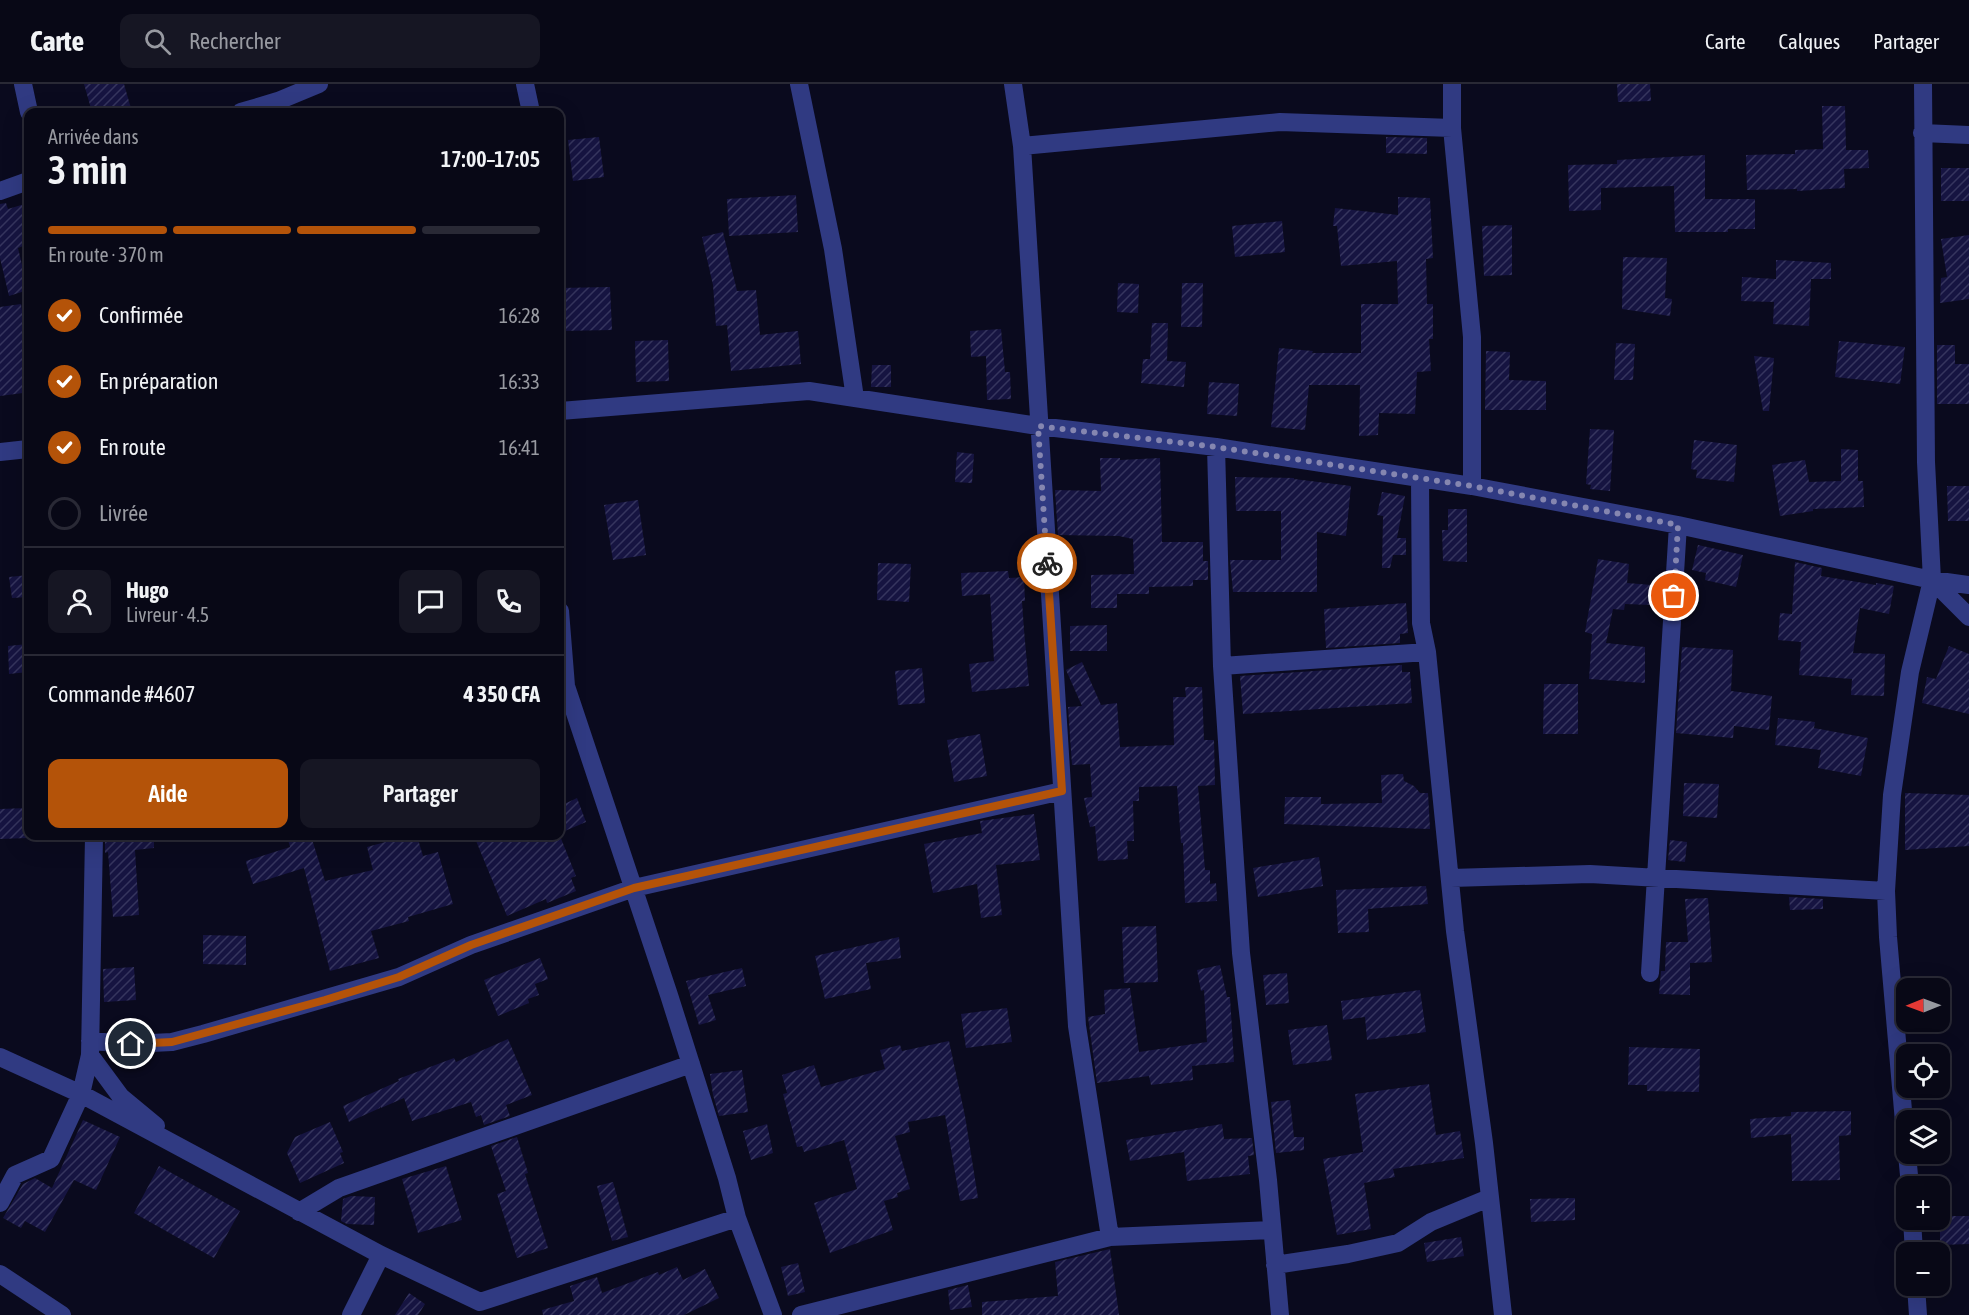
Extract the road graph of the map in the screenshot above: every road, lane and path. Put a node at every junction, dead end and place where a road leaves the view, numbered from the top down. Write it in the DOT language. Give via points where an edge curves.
graph roads {
  1 [pos="23,84"];
  2 [pos="319,84"];
  3 [pos="525,84"];
  4 [pos="799,84"];
  5 [pos="1013,84"];
  6 [pos="1452,84"];
  7 [pos="1923,84"];
  8 [pos="28,108"];
  9 [pos="254,108"];
  10 [pos="530,108"];
  11 [pos="1452,128"];
  12 [pos="1922,133"];
  13 [pos="1969,135"];
  14 [pos="1022,146"];
  15 [pos="24,182"];
  16 [pos="0,191"];
  17 [pos="855,398"];
  18 [pos="564,411"];
  19 [pos="1038,426"];
  20 [pos="1216,447"];
  21 [pos="24,449"];
  22 [pos="0,452"];
  23 [pos="1420,478"];
  24 [pos="1472,486"];
  25 [pos="1678,525"];
  26 [pos="1932,580"];
  27 [pos="1969,585"];
  28 [pos="1969,617"];
  29 [pos="1426,652"];
  30 [pos="1222,666"];
  31 [pos="564,690"];
  32 [pos="1062,791"];
  33 [pos="94,840"];
  34 [pos="1451,878"];
  35 [pos="1656,879"];
  36 [pos="634,888"];
  37 [pos="1886,891"];
  38 [pos="1650,973"];
  39 [pos="90,1048"];
  40 [pos="0,1057"];
  41 [pos="691,1065"];
  42 [pos="81,1095"];
  43 [pos="1903,1110"];
  44 [pos="183,1149"];
  45 [pos="1489,1198"];
  46 [pos="0,1203"];
  47 [pos="299,1212"];
  48 [pos="737,1218"];
  49 [pos="1272,1230"];
  50 [pos="1110,1237"];
  51 [pos="381,1255"];
  52 [pos="1275,1265"];
  53 [pos="0,1274"];
  54 [pos="1917,1296"];
  55 [pos="477,1309"];
  56 [pos="62,1315"];
  57 [pos="351,1315"];
  58 [pos="773,1315"];
  59 [pos="801,1315"];
  60 [pos="1280,1315"];
  61 [pos="1503,1315"];
  62 [pos="1918,1315"];
  1 -- 8 [label="street"];
  2 -- 9 [label="street"];
  3 -- 10 [label="street"];
  4 -- 17 [label="street" via="833,249"];
  5 -- 14 [label="street"];
  6 -- 11 [label="street"];
  7 -- 12 [label="street"];
  11 -- 14 [label="street" via="1280,122"];
  11 -- 24 [label="street" via="1472,337"];
  12 -- 13 [label="street"];
  12 -- 26 [label="street" via="1926,462"];
  14 -- 19 [label="street"];
  15 -- 16 [label="street"];
  17 -- 18 [label="street" via="809,391"];
  17 -- 19 [label="street"];
  19 -- 20 [label="street"];
  19 -- 32 [label="street"];
  20 -- 23 [label="street"];
  20 -- 30 [label="street"];
  21 -- 22 [label="street"];
  23 -- 24 [label="street"];
  23 -- 29 [label="street" via="1421,623"];
  24 -- 25 [label="street"];
  25 -- 26 [label="street"];
  25 -- 35 [label="street"];
  26 -- 27 [label="street"];
  26 -- 28 [label="street"];
  26 -- 37 [label="street" via="1910,672 1894,784"];
  29 -- 30 [label="street"];
  29 -- 34 [label="street"];
  30 -- 49 [label="street" via="1241,953"];
  31 -- 36 [label="street"];
  32 -- 36 [label="street"];
  32 -- 50 [label="street" via="1077,1026"];
  33 -- 39 [label="street"];
  34 -- 35 [label="street" via="1590,874"];
  34 -- 45 [label="street"];
  35 -- 37 [label="street"];
  35 -- 38 [label="street"];
  36 -- 39 [label="street" via="471,945 399,977 265,1017 172,1042"];
  36 -- 41 [label="street"];
  37 -- 43 [label="street"];
  39 -- 42 [label="street"];
  39 -- 44 [label="street" via="121,1097"];
  40 -- 42 [label="street"];
  41 -- 47 [label="street" via="339,1188"];
  41 -- 48 [label="street"];
  42 -- 44 [label="street"];
  42 -- 46 [label="street" via="51,1159 15,1175"];
  44 -- 47 [label="street"];
  45 -- 52 [label="street" via="1431,1222 1398,1244"];
  45 -- 61 [label="street"];
  47 -- 51 [label="street"];
  48 -- 55 [label="street"];
  48 -- 58 [label="street"];
  49 -- 50 [label="street"];
  49 -- 52 [label="street"];
  50 -- 59 [label="street"];
  51 -- 55 [label="street"];
  51 -- 57 [label="street"];
  52 -- 60 [label="street"];
  53 -- 56 [label="street"];
  54 -- 62 [label="street"];
}
